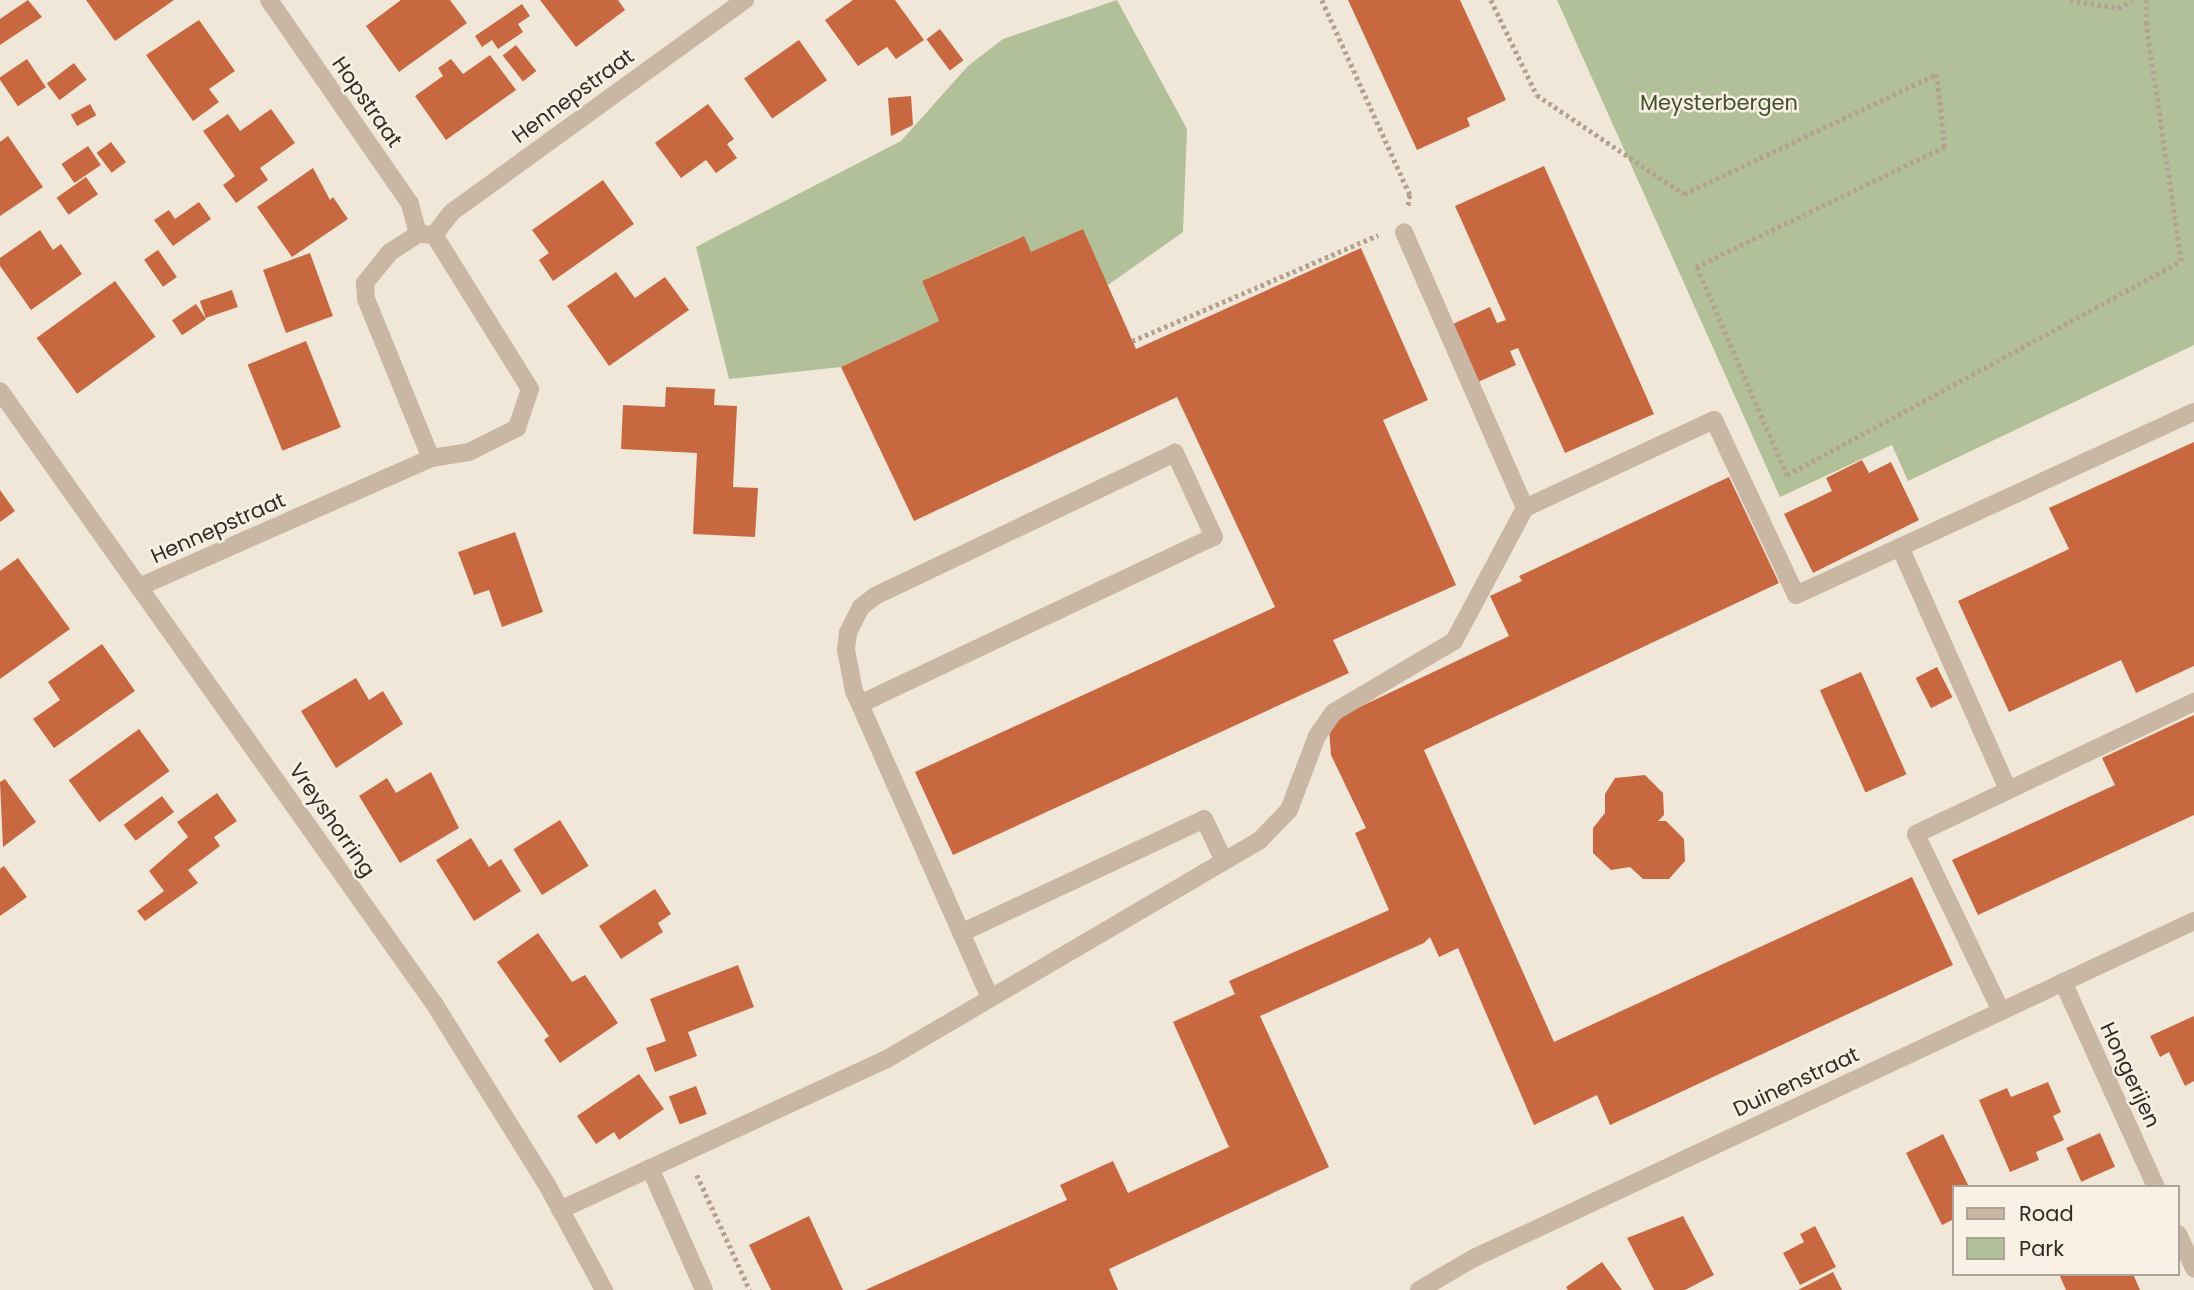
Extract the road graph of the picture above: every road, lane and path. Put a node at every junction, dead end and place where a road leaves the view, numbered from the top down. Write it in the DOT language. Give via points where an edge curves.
graph roads {
  1 [pos="268,0"];
  2 [pos="745,0"];
  3 [pos="1322,0"];
  4 [pos="1491,0"];
  5 [pos="2070,0"];
  6 [pos="2132,0"];
  7 [pos="2146,0"];
  8 [pos="1404,232"];
  9 [pos="426,234"];
  10 [pos="1132,341"];
  11 [pos="0,391"];
  12 [pos="2194,412"];
  13 [pos="431,458"];
  14 [pos="1525,508"];
  15 [pos="1900,547"];
  16 [pos="139,587"];
  17 [pos="2194,702"];
  18 [pos="860,704"];
  19 [pos="2008,790"];
  20 [pos="1224,861"];
  21 [pos="2194,921"];
  22 [pos="961,933"];
  23 [pos="2063,982"];
  24 [pos="990,998"];
  25 [pos="2001,1011"];
  26 [pos="687,1152"];
  27 [pos="650,1168"];
  28 [pos="2156,1185"];
  29 [pos="560,1210"];
  30 [pos="2180,1238"];
  31 [pos="2194,1269"];
  32 [pos="604,1290"];
  33 [pos="704,1290"];
  34 [pos="750,1290"];
  35 [pos="1419,1290"];
  1 -- 9 [label="street, Hopstraat" via="410,204"];
  2 -- 9 [label="street, Hennepstraat"];
  3 -- 8 [label="path" via="1410,195"];
  4 -- 7 [label="path" via="1537,95 1684,194 1937,74 1945,147 1698,267 1787,475 2181,261"];
  5 -- 6 [label="path" via="2118,8"];
  8 -- 10 [label="path" via="1355,242"];
  8 -- 14 [label="street"];
  9 -- 13 [label="street, Hennepstraat" via="390,252 365,283 366,299"];
  9 -- 13 [label="street, Hennepstraat" via="530,389 517,428 469,452"];
  11 -- 16 [label="street, Vreyshorring"];
  12 -- 15 [label="street"];
  13 -- 16 [label="street, Hennepstraat"];
  14 -- 15 [label="street" via="1714,420 1796,595"];
  14 -- 20 [label="street" via="1454,641 1334,712 1317,736 1289,810 1260,839"];
  15 -- 19 [label="street"];
  16 -- 29 [label="street, Vreyshorring" via="435,1005"];
  17 -- 19 [label="street"];
  18 -- 18 [label="street" via="848,666 848,633 861,607 875,596 1175,453 1214,537"];
  18 -- 22 [label="street"];
  19 -- 25 [label="street" via="1916,834"];
  20 -- 22 [label="street" via="1204,818"];
  20 -- 24 [label="street"];
  21 -- 23 [label="street, Duinenstraat"];
  22 -- 24 [label="street"];
  23 -- 25 [label="street, Duinenstraat"];
  23 -- 28 [label="street, Hongerijen"];
  24 -- 26 [label="street" via="887,1059"];
  25 -- 35 [label="street, Duinenstraat" via="1474,1258"];
  26 -- 27 [label="street"];
  26 -- 34 [label="path"];
  27 -- 29 [label="street"];
  27 -- 33 [label="street"];
  29 -- 32 [label="street, Vreyshorring"];
  30 -- 31 [label="street"];
}
